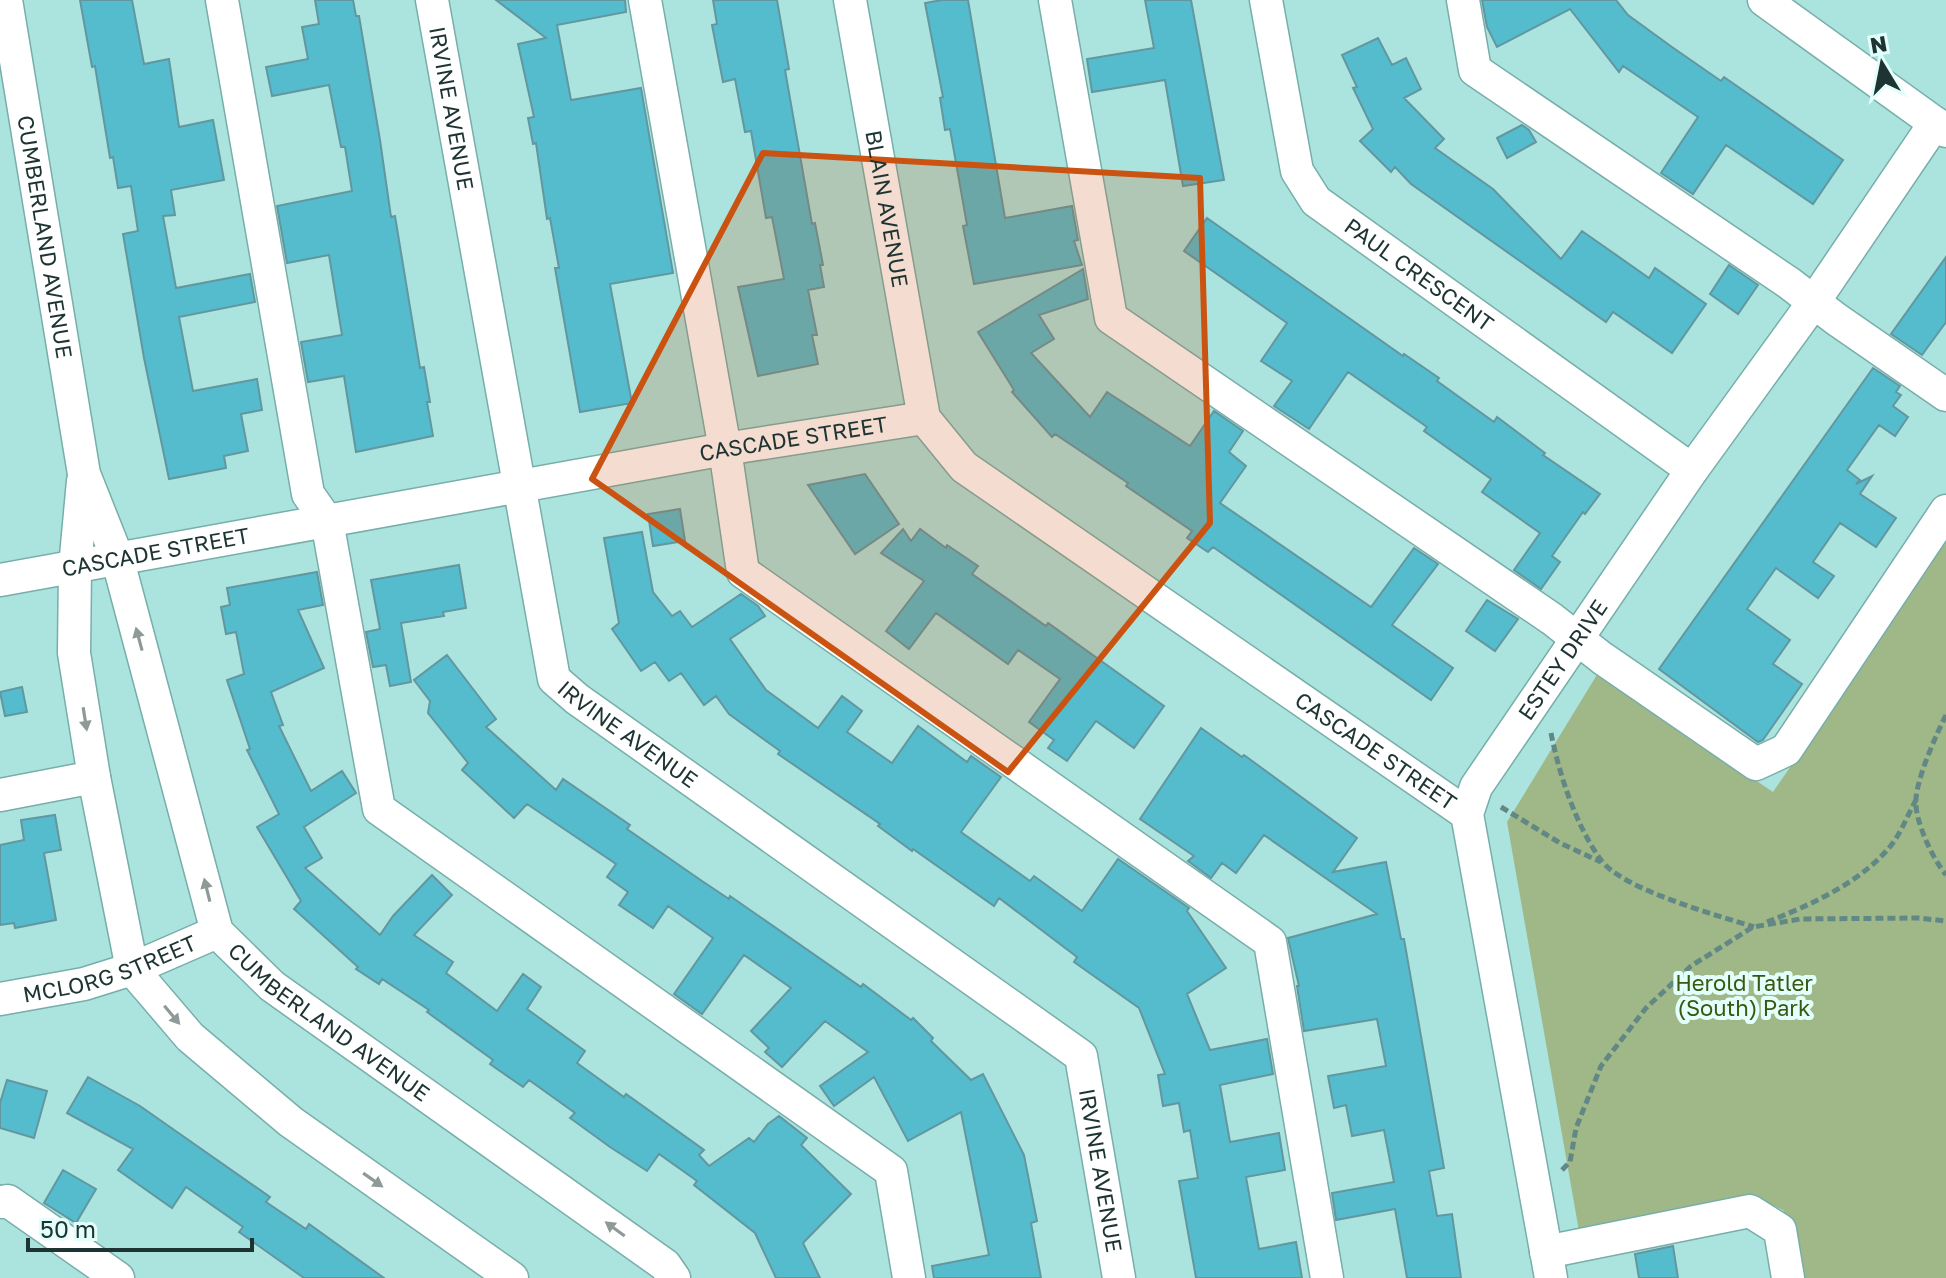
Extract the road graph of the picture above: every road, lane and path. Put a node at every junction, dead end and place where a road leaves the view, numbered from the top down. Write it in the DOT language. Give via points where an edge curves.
graph roads {
  1 [pos="6,0"];
  2 [pos="222,0"];
  3 [pos="432,0"];
  4 [pos="645,0"];
  5 [pos="850,0"];
  6 [pos="1055,0"];
  7 [pos="1266,0"];
  8 [pos="1463,0"];
  9 [pos="1764,0"];
  10 [pos="1940,127"];
  11 [pos="1813,303"];
  12 [pos="1946,395"];
  13 [pos="924,418"];
  14 [pos="725,449"];
  15 [pos="1692,470"];
  16 [pos="84,474"];
  17 [pos="518,486"];
  18 [pos="1946,511"];
  19 [pos="327,521"];
  20 [pos="117,557"];
  21 [pos="75,567"];
  22 [pos="0,580"];
  23 [pos="1577,639"];
  24 [pos="1946,715"];
  25 [pos="1550,730"];
  26 [pos="94,777"];
  27 [pos="0,795"];
  28 [pos="1916,800"];
  29 [pos="1471,801"];
  30 [pos="1602,862"];
  31 [pos="1946,875"];
  32 [pos="1946,921"];
  33 [pos="1753,927"];
  34 [pos="217,932"];
  35 [pos="132,969"];
  36 [pos="0,999"];
  37 [pos="1565,1184"];
  38 [pos="0,1202"];
  39 [pos="1548,1265"];
  40 [pos="118,1278"];
  41 [pos="512,1278"];
  42 [pos="674,1278"];
  43 [pos="909,1278"];
  44 [pos="1119,1278"];
  45 [pos="1327,1278"];
  46 [pos="1788,1278"];
  1 -- 16 [label="street, CUMBERLAND AVENUE"];
  2 -- 19 [label="street" via="308,494"];
  3 -- 17 [label="street, IRVINE AVENUE"];
  4 -- 14 [label="street"];
  5 -- 13 [label="street, BLAIN AVENUE"];
  6 -- 23 [label="street" via="1111,318"];
  7 -- 15 [label="street, PAUL CRESCENT" via="1297,171 1316,201"];
  8 -- 11 [label="street" via="1475,70"];
  9 -- 10 [label="street"];
  10 -- 11 [label="street, ESTEY DRIVE"];
  11 -- 12 [label="street"];
  11 -- 15 [label="street, ESTEY DRIVE"];
  13 -- 14 [label="street, CASCADE STREET"];
  13 -- 29 [label="street, CASCADE STREET" via="964,467"];
  14 -- 17 [label="street, CASCADE STREET"];
  14 -- 45 [label="street" via="743,572 1270,942"];
  15 -- 23 [label="street, ESTEY DRIVE"];
  16 -- 20 [label="street, CUMBERLAND AVENUE"];
  16 -- 21 [label="street, CUMBERLAND AVENUE"];
  17 -- 19 [label="street, CASCADE STREET"];
  17 -- 44 [label="street, IRVINE AVENUE" via="554,679 1081,1056"];
  18 -- 23 [label="street" via="1786,750 1756,764"];
  19 -- 20 [label="street, CASCADE STREET"];
  19 -- 43 [label="street" via="379,809 891,1171"];
  20 -- 21 [label="street, CASCADE STREET"];
  34 -- 20 [label="street, CUMBERLAND AVENUE, one-way"];
  21 -- 22 [label="street, CASCADE STREET"];
  21 -- 26 [label="street, CUMBERLAND AVENUE, one-way" via="74,653"];
  23 -- 29 [label="street, ESTEY DRIVE"];
  24 -- 28 [label="path"];
  25 -- 30 [label="path" via="1558,771"];
  26 -- 27 [label="street"];
  26 -- 35 [label="street, CUMBERLAND AVENUE"];
  28 -- 31 [label="path" via="1924,835"];
  28 -- 33 [label="path" via="1889,849 1851,880 1811,905"];
  29 -- 30 [label="path" via="1502,808"];
  29 -- 39 [label="street"];
  30 -- 33 [label="path" via="1646,891"];
  32 -- 33 [label="path" via="1800,919"];
  33 -- 37 [label="path" via="1691,966 1646,1008 1601,1066 1576,1128 1570,1162 1562,1169"];
  34 -- 35 [label="street, MCLORG STREET"];
  42 -- 34 [label="street, CUMBERLAND AVENUE, one-way" via="665,1265 272,986"];
  35 -- 36 [label="street, MCLORG STREET"];
  35 -- 41 [label="street, CUMBERLAND AVENUE, one-way" via="190,1037 291,1122"];
  38 -- 40 [label="street" via="8,1201"];
  39 -- 46 [label="street" via="1750,1211 1780,1230"];
}
